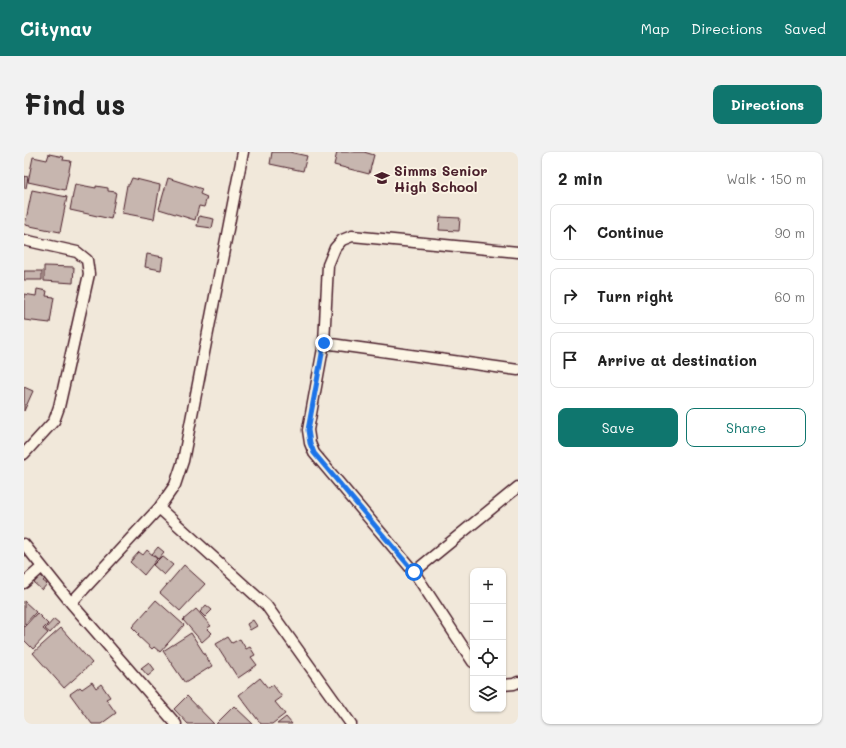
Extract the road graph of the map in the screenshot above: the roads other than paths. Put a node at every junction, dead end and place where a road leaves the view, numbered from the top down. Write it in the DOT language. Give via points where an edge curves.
graph roads {
  1 [pos="243,152"];
  2 [pos="24,240"];
  3 [pos="518,252"];
  4 [pos="324,343"];
  5 [pos="518,370"];
  6 [pos="24,454"];
  7 [pos="518,487"];
  8 [pos="159,508"];
  9 [pos="24,544"];
  10 [pos="42,567"];
  11 [pos="414,572"];
  12 [pos="24,583"];
  13 [pos="71,603"];
  14 [pos="470,657"];
  15 [pos="518,682"];
  16 [pos="506,685"];
  17 [pos="176,724"];
  18 [pos="352,724"];
  1 -- 8 [label="street" via="183,461 174,485"];
  2 -- 6 [label="street" via="77,252 87,260 89,274 54,422"];
  3 -- 4 [label="street" via="352,236 342,240 335,248 328,265"];
  4 -- 5 [label="street"];
  4 -- 11 [label="street" via="308,430 310,443 314,453"];
  7 -- 11 [label="street"];
  8 -- 13 [label="street"];
  8 -- 18 [label="street" via="266,606"];
  9 -- 10 [label="street"];
  10 -- 12 [label="street"];
  10 -- 13 [label="street"];
  11 -- 14 [label="street"];
  13 -- 17 [label="street"];
  15 -- 16 [label="street"];
}
